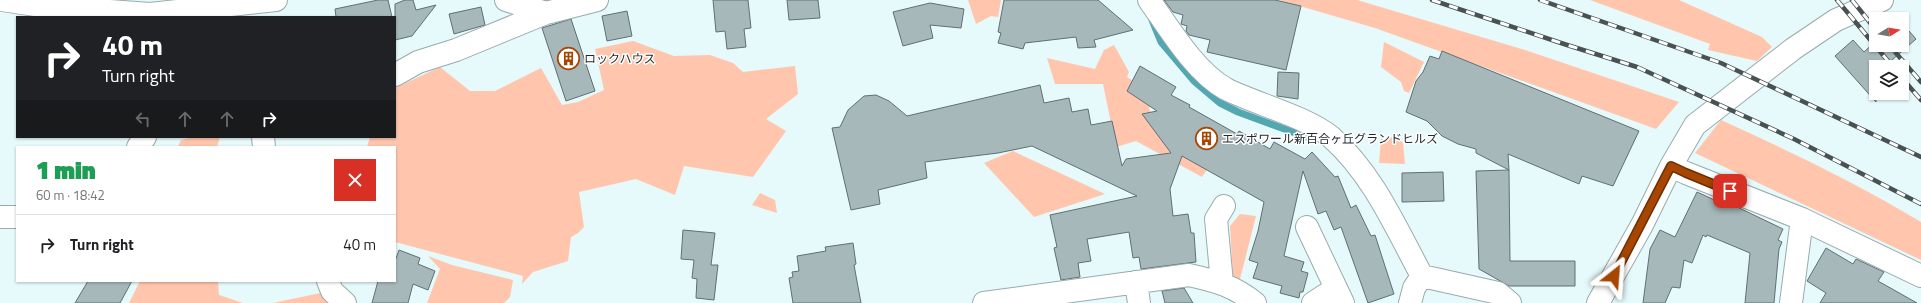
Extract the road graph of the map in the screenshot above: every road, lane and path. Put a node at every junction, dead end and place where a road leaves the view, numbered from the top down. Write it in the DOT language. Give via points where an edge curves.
graph roads {
  1 [pos="2,0"];
  2 [pos="276,0"];
  3 [pos="506,0"];
  4 [pos="597,0"];
  5 [pos="1149,0"];
  6 [pos="1882,0"];
  7 [pos="149,10"];
  8 [pos="546,13"];
  9 [pos="396,74"];
  10 [pos="1671,166"];
  11 [pos="1224,206"];
  12 [pos="16,217"];
  13 [pos="0,218"];
  14 [pos="1802,219"];
  15 [pos="1307,227"];
  16 [pos="1422,276"];
  17 [pos="1921,276"];
  18 [pos="328,282"];
  19 [pos="1222,283"];
  20 [pos="1137,293"];
  21 [pos="1340,296"];
  22 [pos="345,303"];
  23 [pos="984,303"];
  24 [pos="1255,303"];
  25 [pos="1313,303"];
  26 [pos="1410,303"];
  27 [pos="1510,303"];
  28 [pos="1598,303"];
  29 [pos="1791,303"];
  1 -- 7 [label="street" via="42,6"];
  2 -- 7 [label="street"];
  3 -- 8 [label="street"];
  4 -- 8 [label="street"];
  5 -- 16 [label="street" via="1198,66 1224,88 1310,124 1329,136 1344,150 1379,196"];
  6 -- 10 [label="street" via="1836,20 1695,125"];
  8 -- 9 [label="street" via="456,50 418,62"];
  10 -- 14 [label="street"];
  10 -- 28 [label="street" via="1642,225"];
  11 -- 19 [label="street" via="1216,219"];
  12 -- 13 [label="street"];
  14 -- 17 [label="street"];
  14 -- 29 [label="street"];
  15 -- 21 [label="street"];
  16 -- 26 [label="street" via="1414,288"];
  16 -- 27 [label="street" via="1498,294"];
  18 -- 22 [label="street" via="332,291"];
  19 -- 20 [label="street" via="1190,275"];
  19 -- 24 [label="street" via="1240,291"];
  20 -- 23 [label="street"];
  21 -- 25 [label="street"];
}
